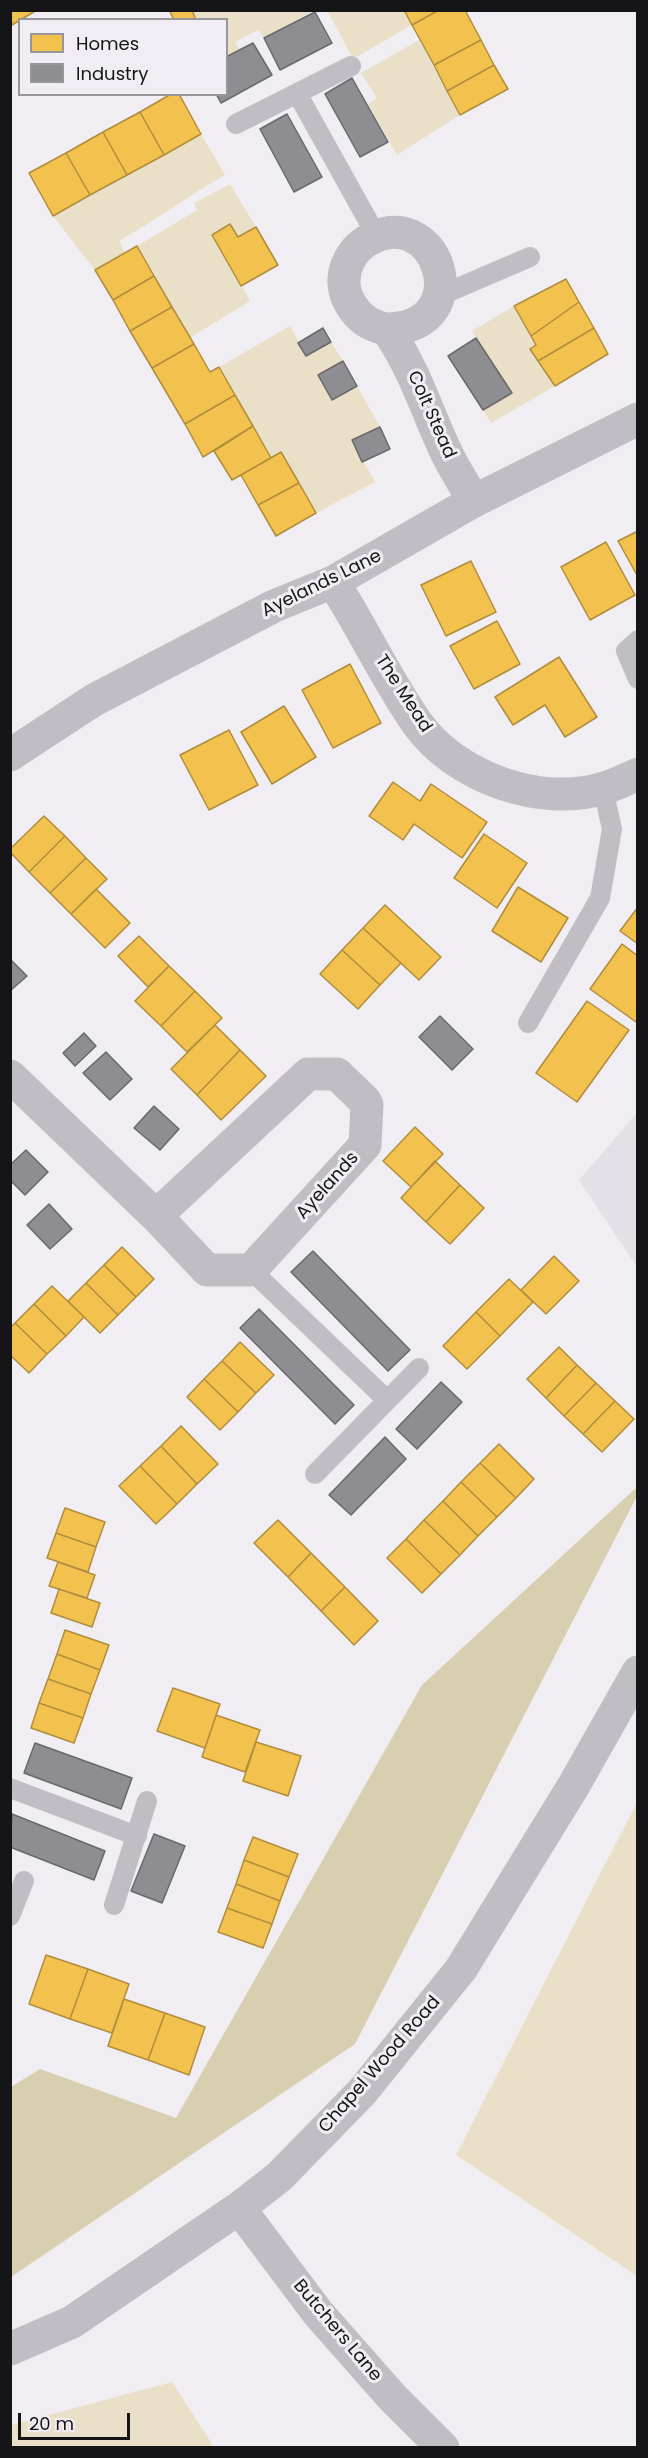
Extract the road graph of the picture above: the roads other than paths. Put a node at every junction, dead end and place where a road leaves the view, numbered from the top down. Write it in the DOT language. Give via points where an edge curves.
graph roads {
  1 [pos="351,66"];
  2 [pos="297,93"];
  3 [pos="236,124"];
  4 [pos="376,235"];
  5 [pos="530,257"];
  6 [pos="439,296"];
  7 [pos="387,329"];
  8 [pos="638,419"];
  9 [pos="474,501"];
  10 [pos="333,582"];
  11 [pos="638,640"];
  12 [pos="638,679"];
  13 [pos="10,756"];
  14 [pos="638,774"];
  15 [pos="603,789"];
  16 [pos="528,1023"];
  17 [pos="10,1076"];
  18 [pos="156,1216"];
  19 [pos="251,1270"];
  20 [pos="419,1368"];
  21 [pos="387,1400"];
  22 [pos="315,1474"];
  23 [pos="638,1672"];
  24 [pos="10,1788"];
  25 [pos="147,1801"];
  26 [pos="137,1836"];
  27 [pos="18,1891"];
  28 [pos="114,1905"];
  29 [pos="10,1916"];
  30 [pos="239,2208"];
  31 [pos="10,2349"];
  32 [pos="443,2448"];
  1 -- 2 [label="lane"];
  2 -- 3 [label="lane"];
  2 -- 4 [label="lane"];
  4 -- 6 [label="street" via="402,234 425,245 436,258 441,274"];
  4 -- 7 [label="street" via="357,247 348,262 344,284 357,314 370,324"];
  5 -- 6 [label="lane"];
  6 -- 7 [label="street" via="418,323"];
  7 -- 9 [label="street, Colt Stead" via="405,356 448,454"];
  8 -- 9 [label="street, Ayelands Lane"];
  9 -- 10 [label="street, Ayelands Lane"];
  10 -- 13 [label="street, Ayelands Lane" via="274,606 94,700"];
  10 -- 15 [label="street, The Mead" via="418,724 448,754 484,777 528,792 558,794"];
  11 -- 12 [label="lane" via="626,651"];
  14 -- 15 [label="street, The Mead"];
  15 -- 16 [label="lane" via="612,829 600,898"];
  17 -- 18 [label="street"];
  18 -- 19 [label="street" via="207,1270"];
  18 -- 19 [label="street, Ayelands" via="308,1074 337,1074 367,1105 365,1145"];
  19 -- 21 [label="lane"];
  20 -- 21 [label="lane"];
  21 -- 22 [label="lane"];
  23 -- 30 [label="street, Chapel Wood Road" via="461,1969 362,2092 279,2177"];
  24 -- 26 [label="lane"];
  25 -- 26 [label="lane"];
  26 -- 28 [label="lane"];
  27 -- 29 [label="lane"];
  30 -- 31 [label="street, Chapel Wood Road" via="72,2322"];
  30 -- 32 [label="street, Butchers Lane" via="318,2313"];
}
